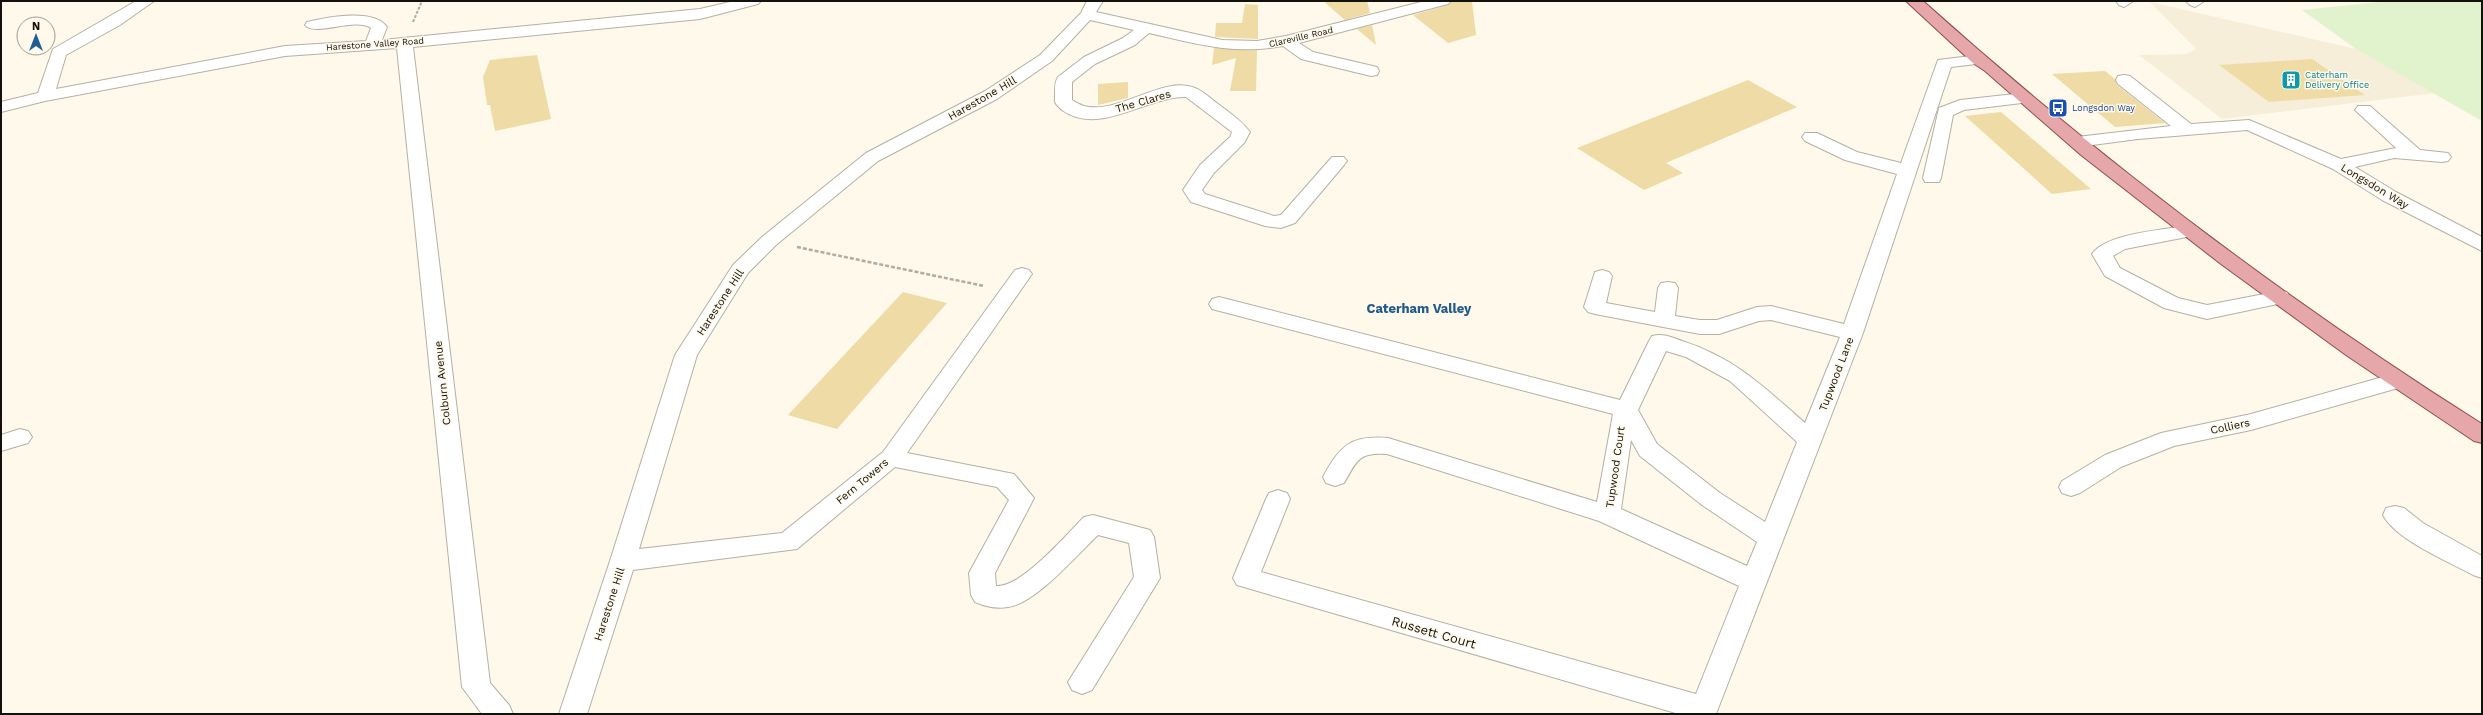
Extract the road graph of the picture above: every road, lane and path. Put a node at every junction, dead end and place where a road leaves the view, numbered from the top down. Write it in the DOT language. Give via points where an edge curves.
graph roads {
  1 [pos="146,1"];
  2 [pos="753,1"];
  3 [pos="1443,1"];
  4 [pos="1914,1"];
  5 [pos="1091,8"];
  6 [pos="313,25"];
  7 [pos="1145,28"];
  8 [pos="1286,41"];
  9 [pos="404,43"];
  10 [pos="372,45"];
  11 [pos="1979,60"];
  12 [pos="1372,71"];
  13 [pos="2124,80"];
  14 [pos="45,96"];
  15 [pos="2024,98"];
  16 [pos="1,107"];
  17 [pos="2364,110"];
  18 [pos="2186,129"];
  19 [pos="1811,137"];
  20 [pos="2076,142"];
  21 [pos="2413,153"];
  22 [pos="2442,157"];
  23 [pos="1338,161"];
  24 [pos="2339,165"];
  25 [pos="1908,170"];
  26 [pos="1932,178"];
  27 [pos="2190,231"];
  28 [pos="769,241"];
  29 [pos="2482,245"];
  30 [pos="1602,276"];
  31 [pos="1015,283"];
  32 [pos="1668,288"];
  33 [pos="2280,297"];
  34 [pos="1219,304"];
  35 [pos="1662,331"];
  36 [pos="1852,333"];
  37 [pos="2396,381"];
  38 [pos="1626,409"];
  39 [pos="2482,435"];
  40 [pos="1810,440"];
  41 [pos="890,458"];
  42 [pos="1335,477"];
  43 [pos="2072,487"];
  44 [pos="1278,499"];
  45 [pos="1608,514"];
  46 [pos="2395,515"];
  47 [pos="1771,538"];
  48 [pos="623,561"];
  49 [pos="2482,568"];
  50 [pos="1754,581"];
  51 [pos="1082,682"];
  52 [pos="1703,712"];
  53 [pos="499,714"];
  54 [pos="573,714"];
  1 -- 14 [label="street" via="59,52"];
  2 -- 9 [label="street, Harestone Valley Road" via="700,14"];
  3 -- 8 [label="street, Clareville Road"];
  4 -- 11 [label="main road"];
  5 -- 7 [label="street, Clareville Road"];
  5 -- 28 [label="street, Harestone Hill" via="1046,58 991,95 872,157"];
  6 -- 10 [label="street" via="363,20 375,23 379,27"];
  7 -- 8 [label="street, Clareville Road" via="1222,45 1257,46"];
  7 -- 23 [label="street, The Clares" via="1133,42 1098,55 1079,67 1064,81 1063,102 1068,109 1087,112 1117,110 1170,93 1183,90 1190,92 1236,124 1240,132 1238,139 1207,169 1192,190 1194,194 1198,198 1272,222 1288,219"];
  8 -- 12 [label="street" via="1307,56"];
  9 -- 10 [label="street, Harestone Valley Road"];
  9 -- 53 [label="street, Colburn Avenue" via="476,687"];
  10 -- 14 [label="street, Harestone Valley Road" via="286,51"];
  11 -- 15 [label="main road" via="1991,67"];
  11 -- 25 [label="street, Tupwood Lane" via="1944,63"];
  13 -- 18 [label="street"];
  14 -- 16 [label="street, Harestone Valley Road"];
  15 -- 20 [label="main road"];
  15 -- 26 [label="street" via="1960,105 1945,112"];
  17 -- 21 [label="street"];
  18 -- 20 [label="street, Longsdon Way"];
  18 -- 24 [label="street, Longsdon Way" via="2250,125"];
  19 -- 25 [label="street" via="1851,156"];
  20 -- 27 [label="main road"];
  21 -- 22 [label="street"];
  21 -- 24 [label="street" via="2394,153"];
  24 -- 29 [label="street, Longsdon Way" via="2390,196"];
  25 -- 36 [label="street, Tupwood Lane"];
  27 -- 33 [label="main road"];
  27 -- 33 [label="street" via="2118,244 2102,254 2112,272 2172,303 2206,312"];
  28 -- 31 [label="path"];
  28 -- 48 [label="street, Harestone Hill" via="740,269 686,355"];
  30 -- 35 [label="street" via="1595,307"];
  31 -- 41 [label="street, Fern Towers"];
  32 -- 35 [label="street, Tupwood Court"];
  33 -- 37 [label="main road"];
  34 -- 38 [label="street"];
  35 -- 36 [label="street" via="1719,327 1757,314 1771,313"];
  35 -- 38 [label="street, Tupwood Court"];
  35 -- 40 [label="street" via="1738,376"];
  36 -- 40 [label="street, Tupwood Lane"];
  37 -- 39 [label="main road"];
  37 -- 43 [label="street, Colliers" via="2251,422 2168,439 2113,461"];
  38 -- 45 [label="street, Tupwood Court" via="1622,419"];
  38 -- 47 [label="street" via="1648,450 1711,499"];
  40 -- 47 [label="street, Tupwood Lane"];
  41 -- 48 [label="street, Fern Towers" via="788,542"];
  41 -- 51 [label="street" via="1005,480 1022,498 982,573 984,595 1008,597 1032,583 1093,524 1141,537 1147,578"];
  42 -- 45 [label="street" via="1345,456 1352,450 1374,445 1388,446"];
  44 -- 52 [label="street, Russett Court" via="1246,578"];
  45 -- 50 [label="street, Tupwood Court"];
  46 -- 49 [label="street" via="2414,530"];
  47 -- 50 [label="street, Tupwood Lane"];
  48 -- 54 [label="street, Harestone Hill"];
  50 -- 52 [label="street, Tupwood Lane"];
}
